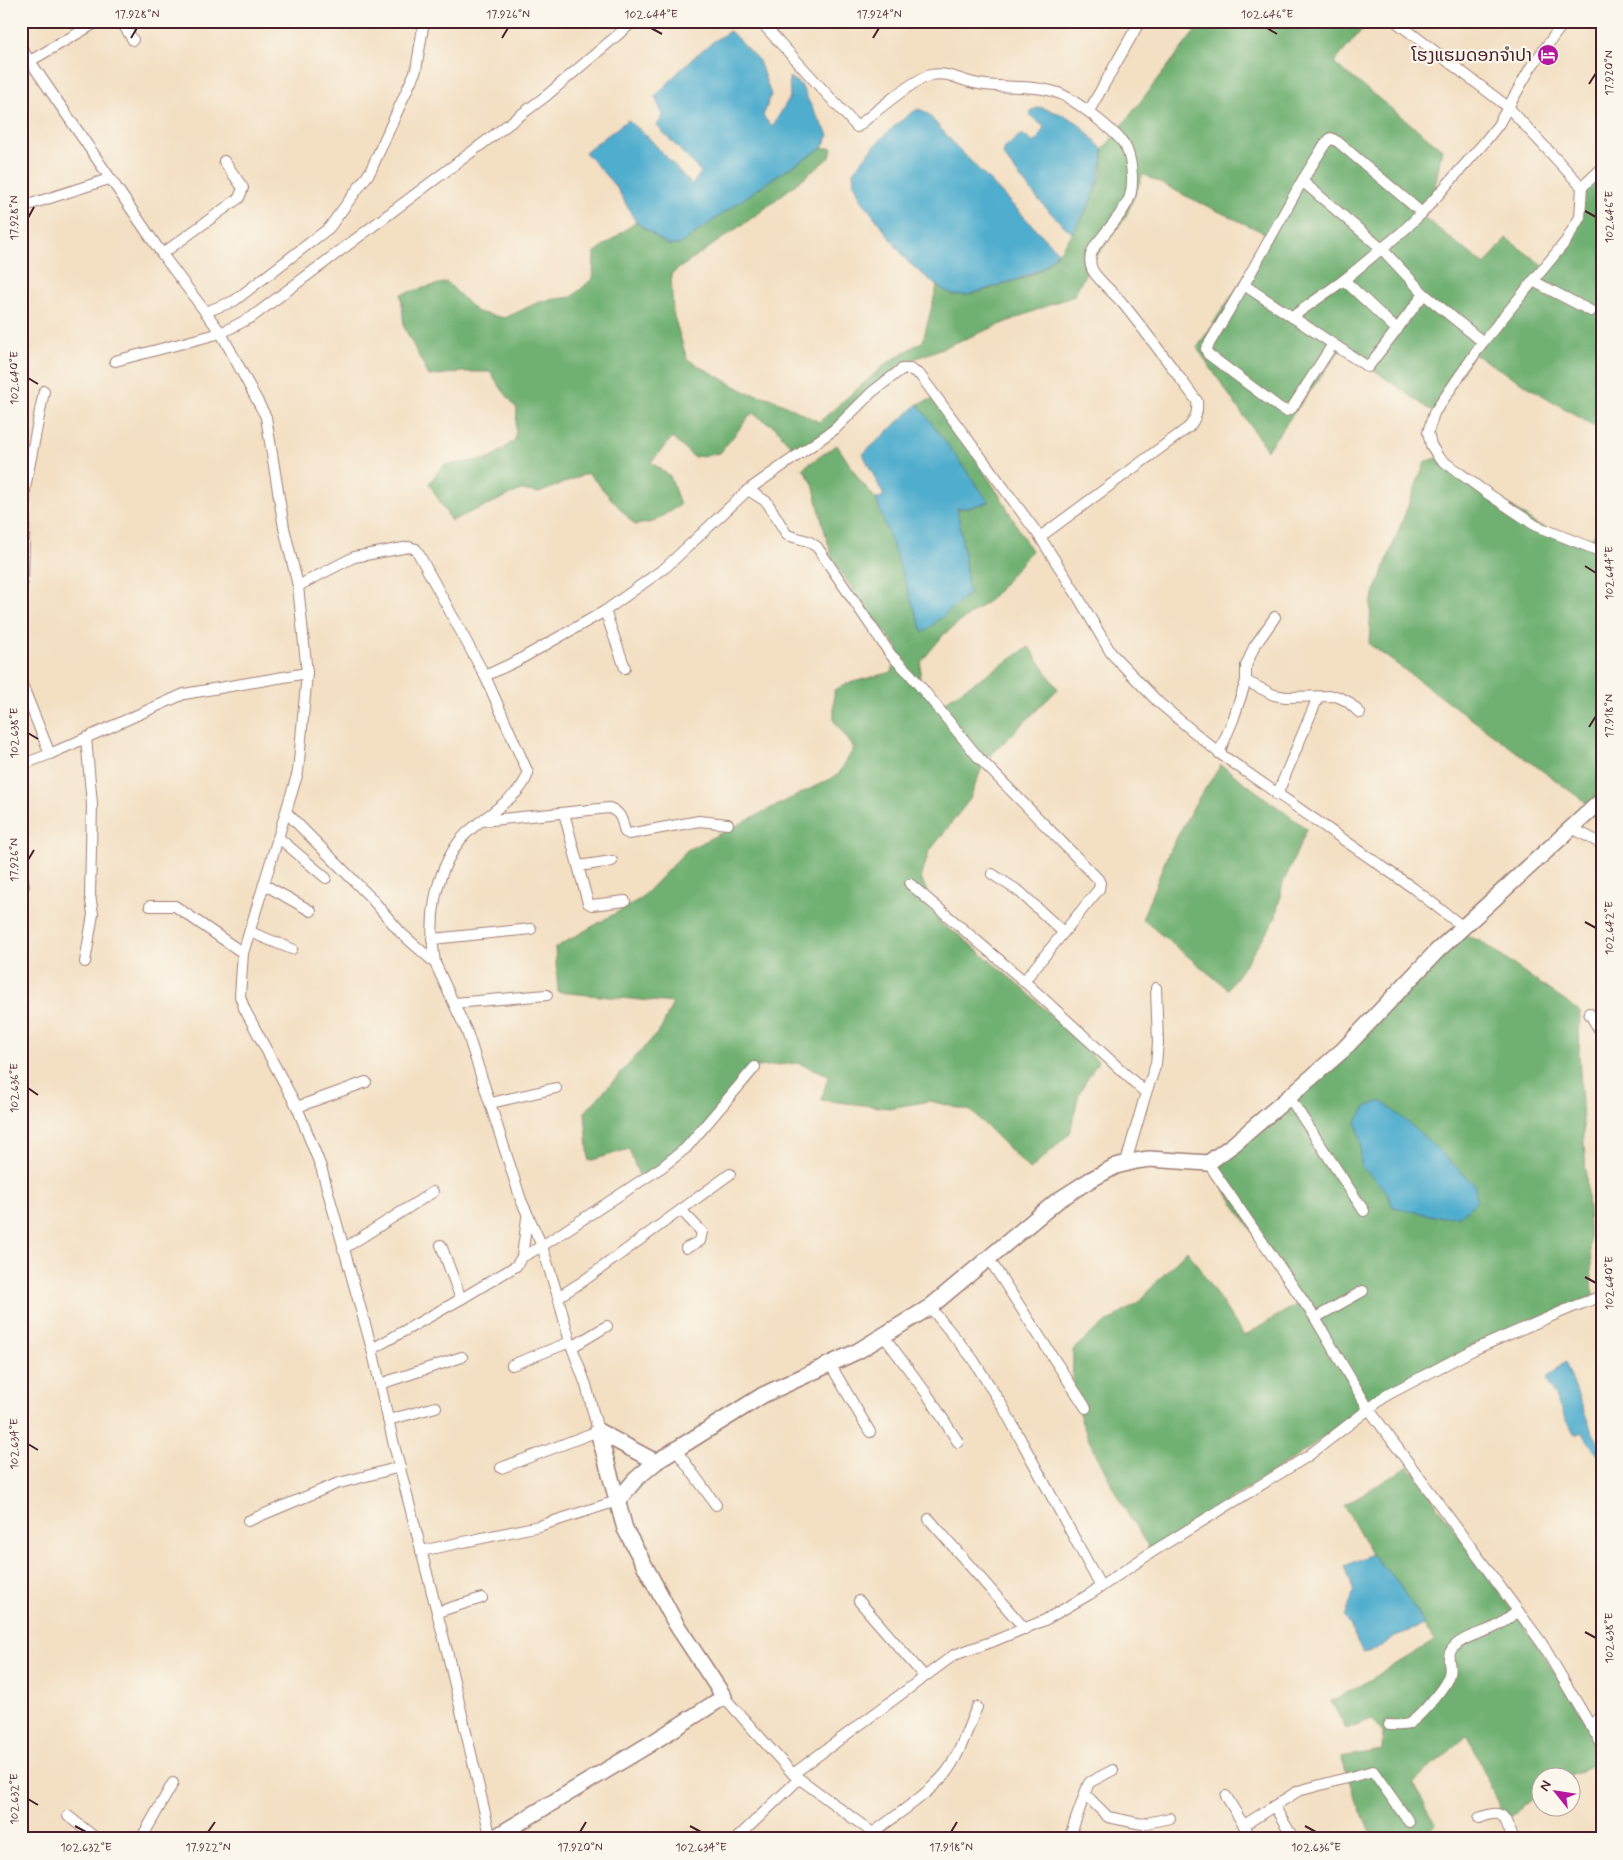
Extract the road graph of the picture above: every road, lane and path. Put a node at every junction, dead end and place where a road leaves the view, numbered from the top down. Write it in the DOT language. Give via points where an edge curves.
graph roads {
  1 [pos="99,21"];
  2 [pos="121,21"];
  3 [pos="424,21"];
  4 [pos="634,21"];
  5 [pos="760,21"];
  6 [pos="1140,21"];
  7 [pos="1395,21"];
  8 [pos="1562,26"];
  9 [pos="133,40"];
  10 [pos="21,48"];
  11 [pos="30,61"];
  12 [pos="1508,107"];
  13 [pos="1088,111"];
  14 [pos="224,162"];
  15 [pos="1602,168"];
  16 [pos="109,179"];
  17 [pos="1302,181"];
  18 [pos="1582,187"];
  19 [pos="21,209"];
  20 [pos="1422,213"];
  21 [pos="1382,249"];
  22 [pos="162,254"];
  23 [pos="1344,280"];
  24 [pos="1532,281"];
  25 [pos="1244,285"];
  26 [pos="1424,294"];
  27 [pos="1591,311"];
  28 [pos="205,312"];
  29 [pos="1292,317"];
  30 [pos="1397,330"];
  31 [pos="221,333"];
  32 [pos="1483,342"];
  33 [pos="1333,344"];
  34 [pos="115,361"];
  35 [pos="44,391"];
  36 [pos="23,488"];
  37 [pos="748,490"];
  38 [pos="1040,537"];
  39 [pos="1602,552"];
  40 [pos="22,583"];
  41 [pos="298,586"];
  42 [pos="605,612"];
  43 [pos="1275,617"];
  44 [pos="625,668"];
  45 [pos="307,673"];
  46 [pos="486,676"];
  47 [pos="1246,681"];
  48 [pos="21,682"];
  49 [pos="1318,697"];
  50 [pos="1360,713"];
  51 [pos="86,738"];
  52 [pos="1219,753"];
  53 [pos="50,754"];
  54 [pos="21,765"];
  55 [pos="1278,795"];
  56 [pos="1602,800"];
  57 [pos="286,812"];
  58 [pos="564,813"];
  59 [pos="481,822"];
  60 [pos="728,824"];
  61 [pos="1572,828"];
  62 [pos="279,838"];
  63 [pos="1602,844"];
  64 [pos="612,861"];
  65 [pos="579,866"];
  66 [pos="21,869"];
  67 [pos="992,874"];
  68 [pos="326,878"];
  69 [pos="910,884"];
  70 [pos="265,885"];
  71 [pos="24,886"];
  72 [pos="625,901"];
  73 [pos="150,906"];
  74 [pos="311,910"];
  75 [pos="1463,927"];
  76 [pos="530,929"];
  77 [pos="250,932"];
  78 [pos="1063,932"];
  79 [pos="432,939"];
  80 [pos="292,949"];
  81 [pos="243,953"];
  82 [pos="85,962"];
  83 [pos="435,962"];
  84 [pos="1024,982"];
  85 [pos="1156,988"];
  86 [pos="547,995"];
  87 [pos="454,1003"];
  88 [pos="1589,1013"];
  89 [pos="1602,1034"];
  90 [pos="755,1068"];
  91 [pos="366,1082"];
  92 [pos="556,1088"];
  93 [pos="1146,1092"];
  94 [pos="1289,1098"];
  95 [pos="491,1102"];
  96 [pos="297,1107"];
  97 [pos="1126,1162"];
  98 [pos="1208,1163"];
  99 [pos="730,1174"];
  100 [pos="433,1192"];
  101 [pos="681,1210"];
  102 [pos="1364,1212"];
  103 [pos="527,1218"];
  104 [pos="441,1245"];
  105 [pos="542,1246"];
  106 [pos="686,1248"];
  107 [pos="343,1249"];
  108 [pos="522,1257"];
  109 [pos="989,1259"];
  110 [pos="1363,1291"];
  111 [pos="1602,1296"];
  112 [pos="558,1297"];
  113 [pos="461,1299"];
  114 [pos="930,1306"];
  115 [pos="1315,1318"];
  116 [pos="607,1326"];
  117 [pos="883,1335"];
  118 [pos="571,1345"];
  119 [pos="372,1349"];
  120 [pos="462,1357"];
  121 [pos="830,1364"];
  122 [pos="512,1365"];
  123 [pos="380,1384"];
  124 [pos="436,1407"];
  125 [pos="1086,1408"];
  126 [pos="1368,1408"];
  127 [pos="388,1420"];
  128 [pos="598,1431"];
  129 [pos="870,1432"];
  130 [pos="958,1442"];
  131 [pos="676,1450"];
  132 [pos="656,1462"];
  133 [pos="400,1467"];
  134 [pos="501,1468"];
  135 [pos="617,1501"];
  136 [pos="716,1505"];
  137 [pos="929,1519"];
  138 [pos="248,1521"];
  139 [pos="421,1551"];
  140 [pos="1101,1587"];
  141 [pos="482,1598"];
  142 [pos="859,1601"];
  143 [pos="1518,1611"];
  144 [pos="437,1612"];
  145 [pos="1025,1629"];
  146 [pos="924,1676"];
  147 [pos="724,1697"];
  148 [pos="976,1708"];
  149 [pos="1602,1716"];
  150 [pos="1389,1726"];
  151 [pos="1590,1726"];
  152 [pos="1602,1745"];
  153 [pos="1113,1770"];
  154 [pos="796,1777"];
  155 [pos="173,1783"];
  156 [pos="1085,1794"];
  157 [pos="1226,1796"];
  158 [pos="1274,1806"];
  159 [pos="68,1816"];
  160 [pos="1170,1818"];
  161 [pos="1479,1818"];
  162 [pos="1409,1822"];
  163 [pos="1244,1825"];
  164 [pos="873,1833"];
  165 [pos="97,1839"];
  166 [pos="141,1839"];
  167 [pos="491,1839"];
  168 [pos="736,1839"];
  169 [pos="884,1839"];
  170 [pos="1068,1839"];
  171 [pos="1252,1839"];
  172 [pos="1294,1839"];
  173 [pos="1512,1839"];
  1 -- 11 [label="street"];
  2 -- 9 [label="street"];
  3 -- 28 [label="street" via="416,70 370,172 329,228 234,301"];
  4 -- 31 [label="street" via="538,102 252,317"];
  5 -- 13 [label="street" via="856,127 917,80 931,75 955,76 978,84 1034,87 1060,93"];
  6 -- 13 [label="street"];
  7 -- 12 [label="street"];
  8 -- 12 [label="street" via="1531,67"];
  10 -- 11 [label="street"];
  11 -- 16 [label="street"];
  12 -- 18 [label="street"];
  12 -- 20 [label="street" via="1483,144"];
  13 -- 38 [label="street" via="1124,145 1132,173 1130,196 1090,253 1090,261 1094,271 1115,293 1197,401 1198,410 1195,420 1188,426"];
  14 -- 22 [label="street" via="243,188 243,193"];
  15 -- 18 [label="street"];
  16 -- 19 [label="street"];
  16 -- 22 [label="street"];
  17 -- 20 [label="street" via="1331,138"];
  17 -- 21 [label="street"];
  17 -- 25 [label="street"];
  18 -- 24 [label="street" via="1580,217 1566,241"];
  20 -- 21 [label="street"];
  21 -- 23 [label="street"];
  21 -- 26 [label="street"];
  22 -- 28 [label="street"];
  23 -- 29 [label="street"];
  23 -- 30 [label="street"];
  24 -- 27 [label="street"];
  24 -- 32 [label="street"];
  25 -- 29 [label="street"];
  25 -- 33 [label="street" via="1206,349 1208,354 1280,408 1286,411 1292,408"];
  26 -- 30 [label="street"];
  26 -- 32 [label="street"];
  28 -- 31 [label="street"];
  29 -- 33 [label="street"];
  30 -- 33 [label="street" via="1368,367"];
  31 -- 34 [label="street"];
  31 -- 41 [label="street" via="266,417 284,528"];
  32 -- 39 [label="street" via="1434,413 1428,432 1431,445 1439,458 1536,526"];
  35 -- 36 [label="street"];
  36 -- 40 [label="street"];
  37 -- 38 [label="street" via="835,429 872,392 902,370 910,369 920,376"];
  37 -- 42 [label="street" via="666,567"];
  37 -- 78 [label="street" via="767,502 787,535 817,546 891,655 979,758 1098,879 1099,889"];
  38 -- 52 [label="street" via="1111,653 1158,702"];
  41 -- 45 [label="street"];
  41 -- 46 [label="street" via="354,557 414,547"];
  42 -- 44 [label="street"];
  42 -- 46 [label="street"];
  43 -- 47 [label="street" via="1254,648 1246,666"];
  45 -- 51 [label="street" via="184,694"];
  45 -- 57 [label="street" via="298,772"];
  46 -- 59 [label="street" via="528,773 521,789"];
  47 -- 49 [label="street" via="1274,695"];
  47 -- 52 [label="street"];
  48 -- 53 [label="street"];
  49 -- 50 [label="street" via="1336,696"];
  49 -- 55 [label="street"];
  51 -- 53 [label="street"];
  51 -- 82 [label="street" via="92,804 92,914"];
  52 -- 55 [label="street"];
  53 -- 54 [label="street"];
  55 -- 75 [label="street" via="1405,882"];
  56 -- 61 [label="street"];
  57 -- 62 [label="street"];
  57 -- 83 [label="street" via="401,933"];
  58 -- 59 [label="street"];
  58 -- 60 [label="street" via="616,810 625,832 629,834 699,821"];
  58 -- 65 [label="street"];
  59 -- 79 [label="street" via="462,839 438,883"];
  61 -- 63 [label="street"];
  61 -- 75 [label="street"];
  62 -- 68 [label="street"];
  62 -- 70 [label="street"];
  64 -- 65 [label="street"];
  65 -- 72 [label="street" via="588,903"];
  66 -- 71 [label="street"];
  67 -- 78 [label="street" via="1020,892"];
  69 -- 84 [label="street"];
  70 -- 74 [label="street"];
  70 -- 77 [label="street"];
  73 -- 81 [label="street" via="175,906"];
  75 -- 94 [label="street" via="1395,993 1343,1050"];
  76 -- 79 [label="street"];
  77 -- 80 [label="street"];
  77 -- 81 [label="street"];
  78 -- 84 [label="street"];
  79 -- 83 [label="street"];
  81 -- 96 [label="street" via="240,996 244,1008"];
  83 -- 87 [label="street"];
  84 -- 93 [label="street"];
  85 -- 93 [label="street" via="1156,1064"];
  86 -- 87 [label="street"];
  87 -- 95 [label="street"];
  88 -- 89 [label="street"];
  90 -- 105 [label="street" via="686,1148"];
  91 -- 96 [label="street"];
  92 -- 95 [label="street"];
  93 -- 97 [label="street"];
  94 -- 98 [label="street"];
  94 -- 102 [label="street"];
  95 -- 103 [label="street"];
  96 -- 107 [label="street" via="321,1167"];
  97 -- 98 [label="street"];
  97 -- 109 [label="street" via="1057,1201"];
  98 -- 115 [label="street"];
  99 -- 101 [label="street"];
  100 -- 107 [label="street"];
  101 -- 106 [label="street" via="702,1232 700,1240"];
  101 -- 112 [label="street"];
  103 -- 105 [label="street"];
  103 -- 108 [label="street"];
  104 -- 113 [label="street"];
  105 -- 108 [label="street"];
  105 -- 112 [label="street"];
  107 -- 119 [label="street"];
  108 -- 113 [label="street" via="516,1266"];
  109 -- 114 [label="street"];
  109 -- 125 [label="street"];
  110 -- 115 [label="street"];
  111 -- 126 [label="street" via="1473,1350"];
  112 -- 118 [label="street"];
  113 -- 119 [label="street"];
  114 -- 117 [label="street"];
  114 -- 140 [label="street" via="972,1358 1003,1406"];
  115 -- 126 [label="street"];
  116 -- 118 [label="street"];
  117 -- 121 [label="street"];
  117 -- 130 [label="street"];
  118 -- 122 [label="street"];
  118 -- 128 [label="street"];
  119 -- 123 [label="street"];
  120 -- 123 [label="street"];
  121 -- 129 [label="street"];
  121 -- 131 [label="street" via="763,1395"];
  123 -- 127 [label="street"];
  124 -- 127 [label="street"];
  126 -- 140 [label="street" via="1308,1456"];
  126 -- 143 [label="street"];
  127 -- 133 [label="street"];
  128 -- 132 [label="street"];
  128 -- 134 [label="street"];
  128 -- 135 [label="street"];
  131 -- 132 [label="street"];
  131 -- 136 [label="street"];
  132 -- 135 [label="street"];
  133 -- 138 [label="street" via="336,1484"];
  133 -- 139 [label="street"];
  135 -- 139 [label="street" via="539,1526"];
  135 -- 147 [label="street" via="624,1529 676,1624"];
  137 -- 145 [label="street"];
  139 -- 144 [label="street"];
  140 -- 145 [label="street"];
  141 -- 144 [label="street"];
  142 -- 146 [label="street"];
  143 -- 150 [label="street" via="1453,1648 1448,1655 1450,1674 1421,1714 1409,1724"];
  143 -- 151 [label="street" via="1541,1642"];
  144 -- 167 [label="street"];
  145 -- 146 [label="street" via="954,1655"];
  146 -- 154 [label="street"];
  147 -- 154 [label="street"];
  147 -- 167 [label="street"];
  148 -- 164 [label="street" via="956,1757 945,1773"];
  149 -- 151 [label="street"];
  151 -- 152 [label="street"];
  153 -- 156 [label="street" via="1090,1782"];
  154 -- 164 [label="street"];
  154 -- 168 [label="street"];
  155 -- 166 [label="street"];
  156 -- 160 [label="street" via="1108,1817 1142,1824"];
  156 -- 170 [label="street"];
  157 -- 163 [label="street"];
  158 -- 162 [label="street" via="1298,1791 1373,1771"];
  158 -- 163 [label="street"];
  158 -- 172 [label="street"];
  159 -- 165 [label="street"];
  161 -- 173 [label="street" via="1493,1812 1501,1815 1507,1822"];
  163 -- 171 [label="street"];
  164 -- 169 [label="street"];
}
